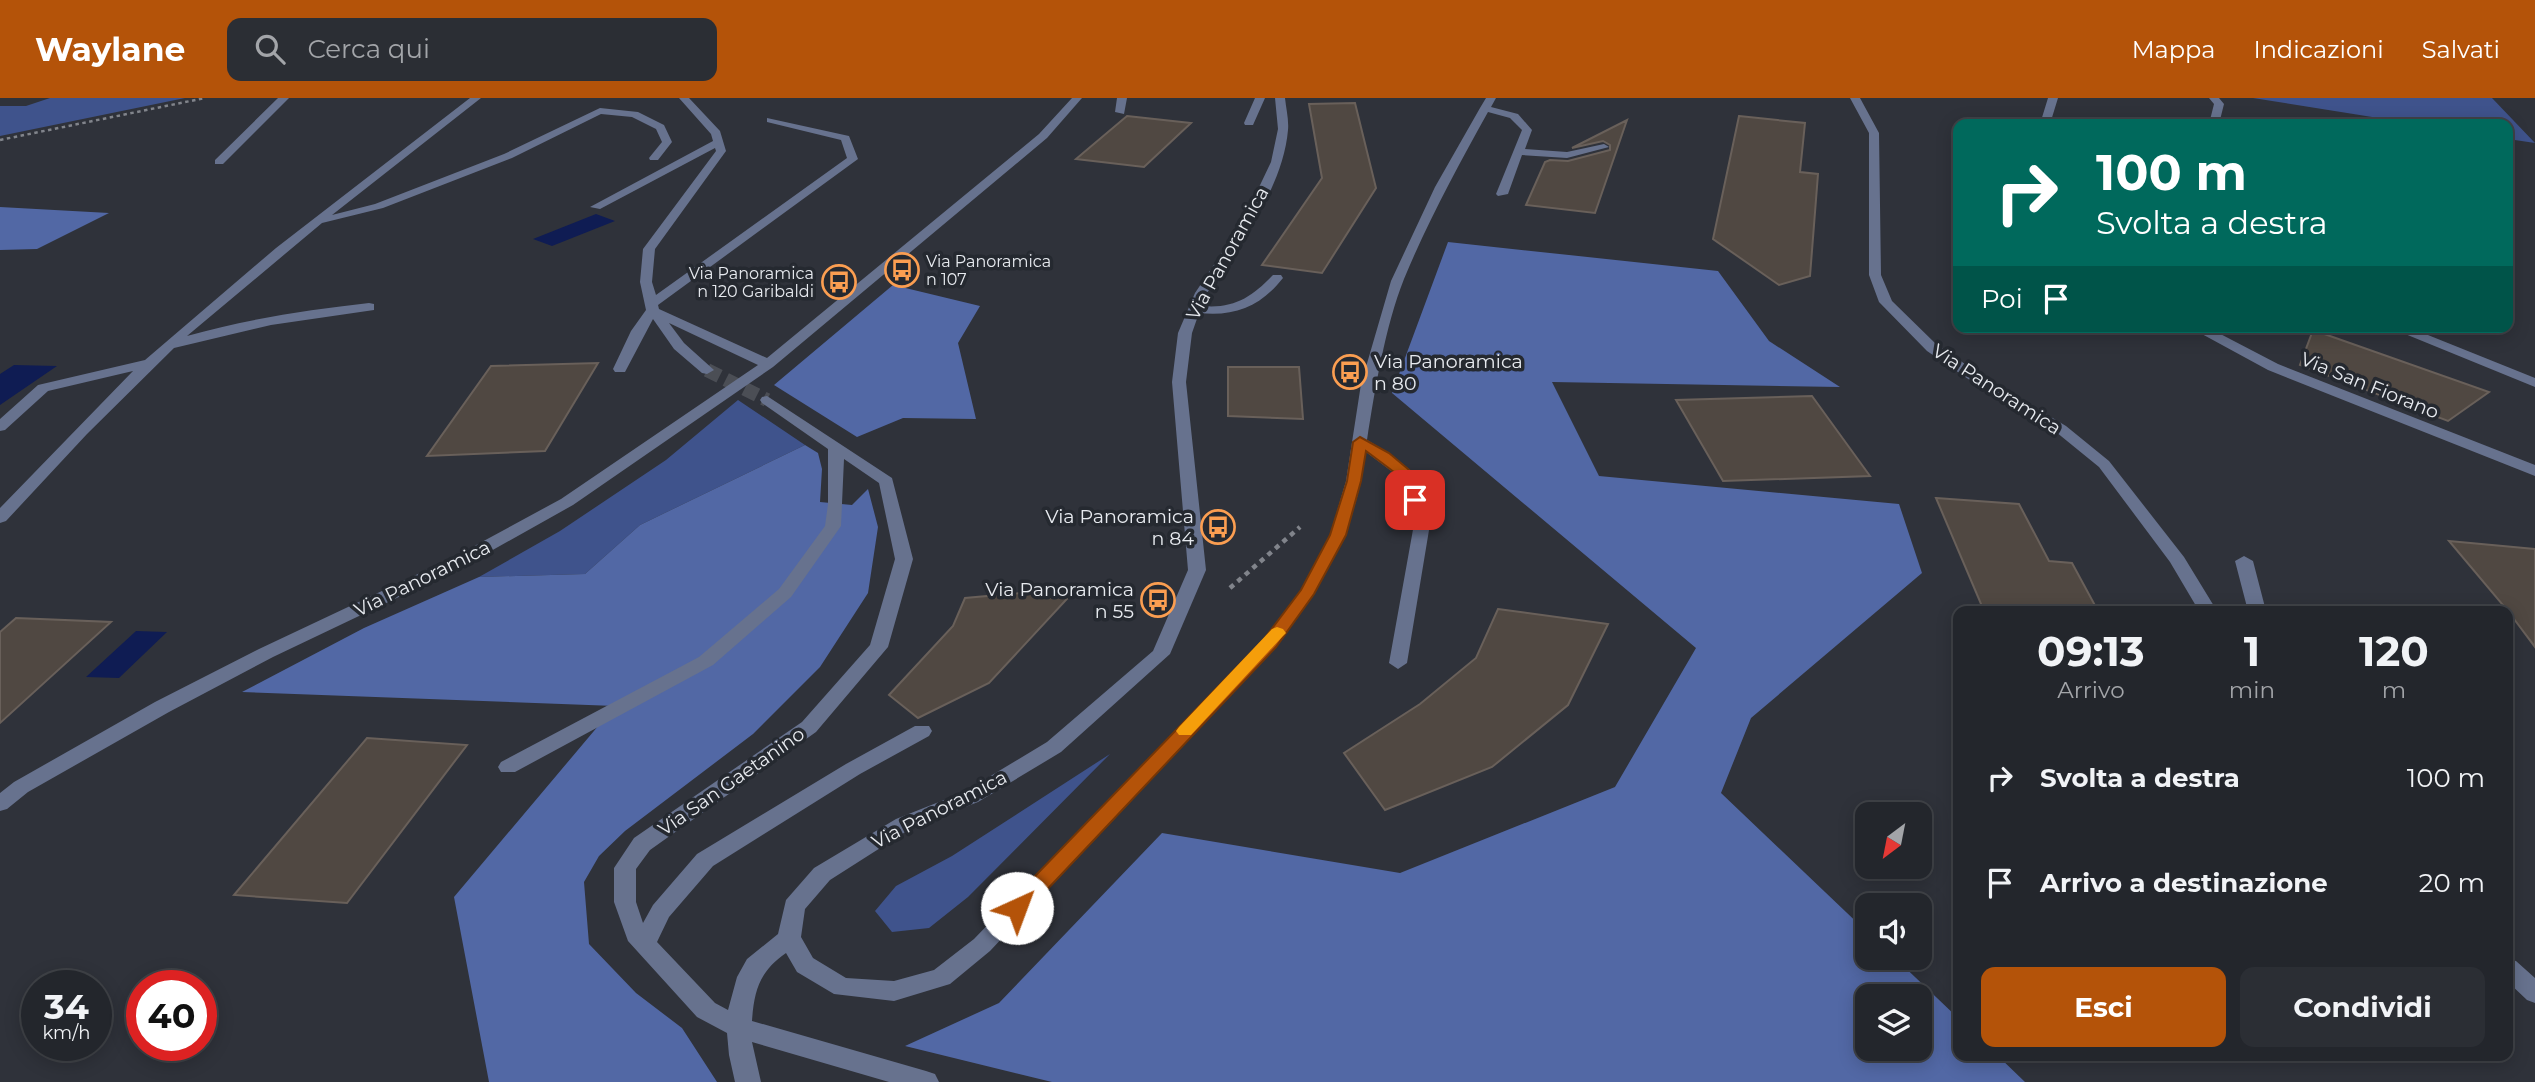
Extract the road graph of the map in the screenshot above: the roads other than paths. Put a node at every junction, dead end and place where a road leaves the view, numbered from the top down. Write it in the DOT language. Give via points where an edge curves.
graph roads {
  1 [pos="284,98"];
  2 [pos="476,98"];
  3 [pos="684,98"];
  4 [pos="1077,98"];
  5 [pos="1122,98"];
  6 [pos="1261,98"];
  7 [pos="1280,98"];
  8 [pos="1855,98"];
  9 [pos="2053,98"];
  10 [pos="2214,98"];
  11 [pos="1488,103"];
  12 [pos="1120,112"];
  13 [pos="2047,119"];
  14 [pos="2215,119"];
  15 [pos="771,120"];
  16 [pos="1249,123"];
  17 [pos="718,142"];
  18 [pos="1604,146"];
  19 [pos="1519,152"];
  20 [pos="654,158"];
  21 [pos="219,162"];
  22 [pos="1502,194"];
  23 [pos="596,208"];
  24 [pos="316,223"];
  25 [pos="1277,278"];
  26 [pos="369,307"];
  27 [pos="652,307"];
  28 [pos="1195,309"];
  29 [pos="2207,333"];
  30 [pos="2410,333"];
  31 [pos="168,346"];
  32 [pos="151,363"];
  33 [pos="768,364"];
  34 [pos="620,369"];
  35 [pos="707,370"];
  36 [pos="2535,383"];
  37 [pos="767,400"];
  38 [pos="0,427"];
  39 [pos="1360,442"];
  40 [pos="835,447"];
  41 [pos="2535,471"];
  42 [pos="0,517"];
  43 [pos="2244,561"];
  44 [pos="2205,606"];
  45 [pos="2256,606"];
  46 [pos="1398,663"];
  47 [pos="922,731"];
  48 [pos="508,767"];
  49 [pos="0,804"];
  50 [pos="789,938"];
  51 [pos="644,944"];
  52 [pos="2513,973"];
  53 [pos="2535,993"];
  54 [pos="740,1028"];
  55 [pos="748,1082"];
  56 [pos="926,1082"];
  1 -- 21 [label="street"];
  2 -- 24 [label="street"];
  3 -- 17 [label="street" via="716,133"];
  4 -- 33 [label="street, Via Panoramica" via="1043,136"];
  5 -- 12 [label="street"];
  6 -- 16 [label="street"];
  7 -- 28 [label="street, Via Panoramica" via="1283,129 1276,162 1248,223"];
  8 -- 44 [label="street, Via Panoramica" via="1874,133 1875,275 1886,302 1933,348 2061,429 2104,464 2178,561"];
  9 -- 13 [label="street"];
  10 -- 14 [label="street" via="2219,104"];
  11 -- 19 [label="street" via="1514,116 1528,130"];
  11 -- 39 [label="street" via="1441,187 1397,281 1368,384"];
  15 -- 27 [label="street" via="845,138 853,159"];
  17 -- 23 [label="street"];
  17 -- 27 [label="street" via="721,150 649,248 646,282"];
  18 -- 19 [label="street" via="1567,155"];
  19 -- 22 [label="street"];
  20 -- 24 [label="street" via="667,142 660,127 634,114 600,111 495,161 379,206"];
  24 -- 31 [label="street"];
  25 -- 28 [label="street" via="1240,309"];
  26 -- 31 [label="street" via="308,313"];
  27 -- 33 [label="street"];
  27 -- 34 [label="street"];
  27 -- 35 [label="street" via="679,346"];
  28 -- 50 [label="street, Via Panoramica" via="1185,333 1179,382 1197,570 1161,654 1054,747 971,797 904,824 822,874 794,906"];
  29 -- 41 [label="street, Via San Fiorano" via="2273,368"];
  30 -- 36 [label="street"];
  31 -- 32 [label="street"];
  32 -- 38 [label="street" via="43,388"];
  32 -- 42 [label="street"];
  33 -- 49 [label="street, Via Panoramica" via="567,502 460,561 162,707 21,787"];
  37 -- 40 [label="street, Via San Gaetanino"];
  39 -- 46 [label="street" via="1409,477 1422,524"];
  39 -- 50 [label="street" via="1338,535 1309,591 1270,643 982,946 942,977 894,991 842,987 805,965"];
  40 -- 48 [label="street" via="833,526 785,593 706,661"];
  40 -- 51 [label="street, Via San Gaetanino" via="886,481 904,559 879,648 809,727 642,844 625,868 625,902 636,935"];
  43 -- 45 [label="street"];
  47 -- 51 [label="street" via="705,860 661,911"];
  50 -- 54 [label="street" via="754,966 743,995"];
  51 -- 54 [label="street, Via San Gaetanino" via="706,1010"];
  52 -- 53 [label="street"];
  54 -- 55 [label="street"];
  54 -- 56 [label="street, Via San Gaetanino"];
}
